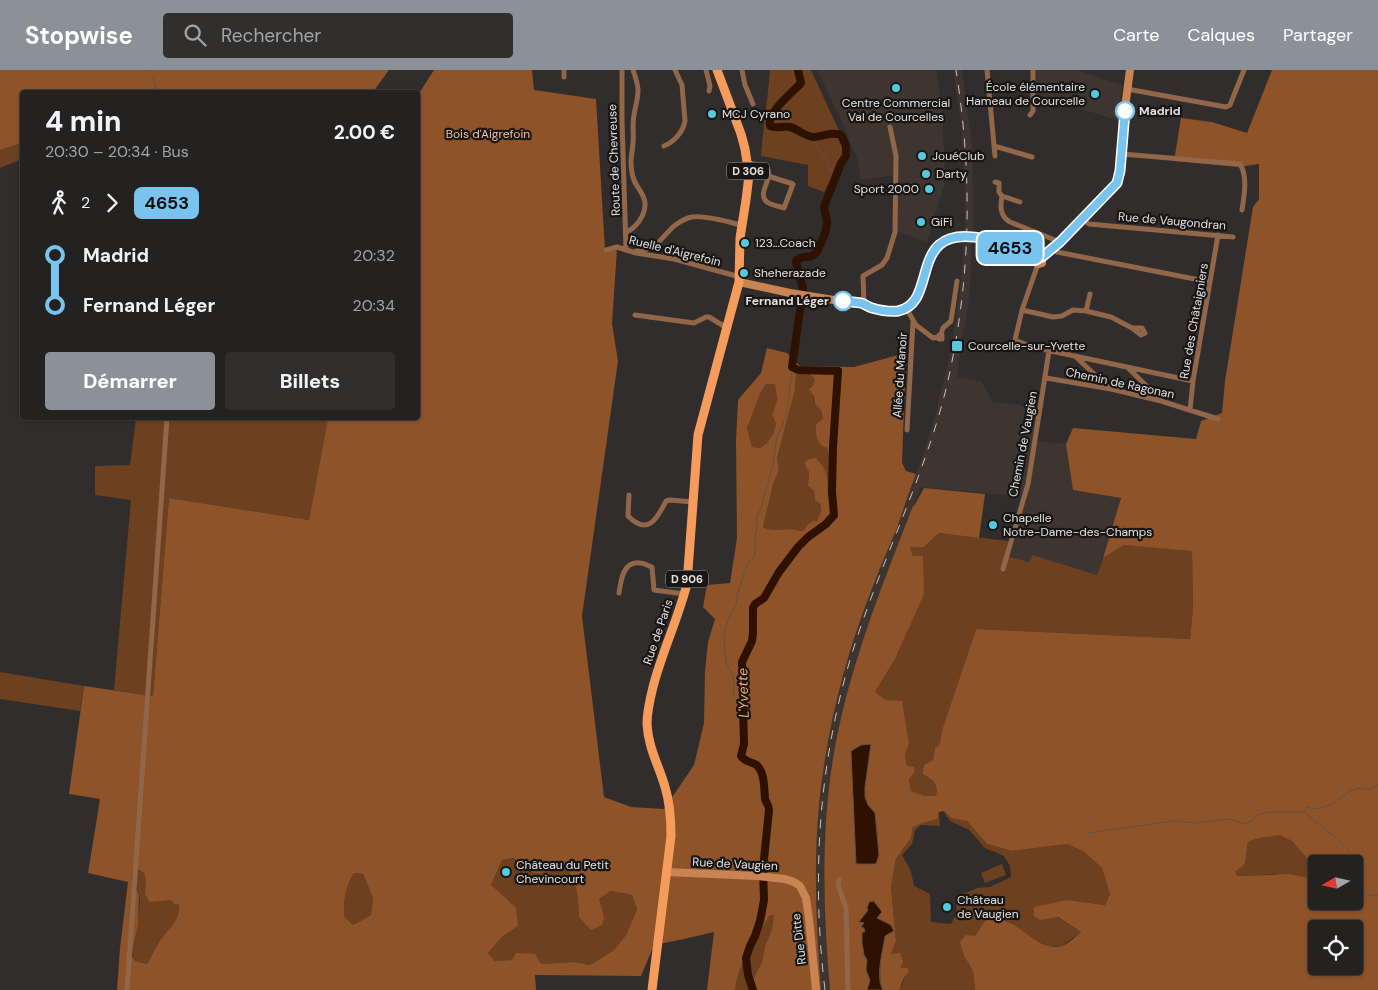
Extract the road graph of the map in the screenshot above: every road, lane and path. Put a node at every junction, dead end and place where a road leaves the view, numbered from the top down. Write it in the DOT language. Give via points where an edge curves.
graph roads {
  1 [pos="564,70"];
  2 [pos="622,70"];
  3 [pos="634,70"];
  4 [pos="676,70"];
  5 [pos="706,70"];
  6 [pos="717,70"];
  7 [pos="742,70"];
  8 [pos="987,70"];
  9 [pos="1033,70"];
  10 [pos="1130,70"];
  11 [pos="1244,70"];
  12 [pos="564,78"];
  13 [pos="1127,89"];
  14 [pos="709,91"];
  15 [pos="753,104"];
  16 [pos="1030,115"];
  17 [pos="890,127"];
  18 [pos="664,146"];
  19 [pos="994,146"];
  20 [pos="1122,154"];
  21 [pos="995,156"];
  22 [pos="1032,157"];
  23 [pos="747,162"];
  24 [pos="768,176"];
  25 [pos="995,182"];
  26 [pos="1002,196"];
  27 [pos="1020,202"];
  28 [pos="1242,210"];
  29 [pos="1082,220"];
  30 [pos="742,226"];
  31 [pos="626,232"];
  32 [pos="1218,235"];
  33 [pos="1233,237"];
  34 [pos="1060,242"];
  35 [pos="627,248"];
  36 [pos="1053,248"];
  37 [pos="606,250"];
  38 [pos="1038,260"];
  39 [pos="739,279"];
  40 [pos="957,281"];
  41 [pos="1210,282"];
  42 [pos="1090,294"];
  43 [pos="864,303"];
  44 [pos="906,308"];
  45 [pos="1022,310"];
  46 [pos="1086,311"];
  47 [pos="635,315"];
  48 [pos="913,322"];
  49 [pos="727,328"];
  50 [pos="1132,328"];
  51 [pos="1049,351"];
  52 [pos="1076,356"];
  53 [pos="1128,367"];
  54 [pos="1046,378"];
  55 [pos="1193,381"];
  56 [pos="1111,389"];
  57 [pos="1161,401"];
  58 [pos="1190,410"];
  59 [pos="1218,419"];
  60 [pos="166,420"];
  61 [pos="907,430"];
  62 [pos="629,495"];
  63 [pos="693,502"];
  64 [pos="1003,568"];
  65 [pos="619,593"];
  66 [pos="684,594"];
  67 [pos="666,872"];
  68 [pos="839,880"];
  69 [pos="800,886"];
  70 [pos="127,990"];
  71 [pos="652,990"];
  72 [pos="816,990"];
  73 [pos="848,990"];
  1 -- 12 [label="street"];
  2 -- 31 [label="street, Route de Chevreuse"];
  3 -- 31 [label="street" via="639,89 631,160 634,180 645,205 636,226"];
  4 -- 18 [label="street" via="684,95 685,121 679,134"];
  5 -- 14 [label="street"];
  6 -- 23 [label="main road, D 306" via="741,134"];
  7 -- 15 [label="street" via="744,85"];
  8 -- 19 [label="street"];
  9 -- 16 [label="street" via="1033,110"];
  10 -- 13 [label="street"];
  11 -- 13 [label="street" via="1230,106 1226,107"];
  13 -- 20 [label="street"];
  17 -- 43 [label="street" via="896,156 895,232 882,265 863,276"];
  19 -- 21 [label="street"];
  19 -- 22 [label="street"];
  20 -- 28 [label="street" via="1240,164 1244,170"];
  20 -- 29 [label="street" via="1117,183"];
  23 -- 24 [label="street" via="765,166"];
  23 -- 30 [label="main road, D 306" via="748,183"];
  24 -- 24 [label="street" via="765,200 784,208 793,184"];
  25 -- 26 [label="street"];
  26 -- 27 [label="street"];
  26 -- 34 [label="street" via="1000,202 1004,219"];
  29 -- 32 [label="street, Rue de Vaugondran" via="1089,224"];
  29 -- 34 [label="street"];
  30 -- 35 [label="street" via="692,217 676,225 651,248"];
  30 -- 39 [label="main road, D 306"];
  31 -- 35 [label="street, Route de Chevreuse"];
  32 -- 33 [label="street, Rue de Vaugondran"];
  32 -- 41 [label="street, Rue des Châtaigniers"];
  34 -- 36 [label="street"];
  35 -- 37 [label="street, Ruelle d'Aigrefoin"];
  35 -- 39 [label="street, Ruelle d'Aigrefoin"];
  36 -- 38 [label="street"];
  36 -- 41 [label="street" via="1057,252"];
  38 -- 44 [label="street" via="988,239 955,237 933,251 918,293"];
  38 -- 45 [label="street"];
  39 -- 43 [label="street" via="790,293"];
  39 -- 49 [label="main road, Rue de Paris / D 906"];
  40 -- 48 [label="street" via="951,321 939,335 933,338"];
  41 -- 55 [label="street, Rue des Châtaigniers"];
  42 -- 46 [label="street"];
  43 -- 44 [label="street" via="871,308 893,311"];
  44 -- 48 [label="street"];
  45 -- 46 [label="street" via="1053,317 1073,310"];
  45 -- 51 [label="street" via="1015,340"];
  46 -- 50 [label="street" via="1112,317"];
  47 -- 49 [label="street" via="694,323 709,317"];
  48 -- 61 [label="street, Allée du Manoir"];
  49 -- 63 [label="main road, Rue de Paris / D 906" via="698,436"];
  51 -- 52 [label="street"];
  51 -- 54 [label="street, Chemin de Vaugien"];
  52 -- 53 [label="street"];
  52 -- 56 [label="street"];
  53 -- 55 [label="street"];
  53 -- 57 [label="street"];
  54 -- 56 [label="street, Chemin de Ragonan"];
  54 -- 64 [label="street, Chemin de Vaugien" via="1028,484"];
  55 -- 58 [label="street, Rue des Châtaigniers"];
  56 -- 57 [label="street, Chemin de Ragonan"];
  57 -- 58 [label="street, Chemin de Ragonan"];
  58 -- 59 [label="street, Chemin de Ragonan"];
  60 -- 70 [label="street"];
  62 -- 63 [label="street" via="628,516 641,525 655,522 666,501"];
  63 -- 66 [label="main road, Rue de Paris / D 906"];
  65 -- 66 [label="street" via="624,570 640,563 652,567 654,590"];
  66 -- 67 [label="main road, Rue de Paris / D 906" via="657,674 647,716 650,742 672,820"];
  67 -- 69 [label="street, Rue de Vaugien" via="769,877 785,879"];
  67 -- 71 [label="main road, Rue de Paris / D 906"];
  68 -- 73 [label="street" via="846,908"];
  69 -- 72 [label="street, Rue Ditte" via="806,898"];
}
